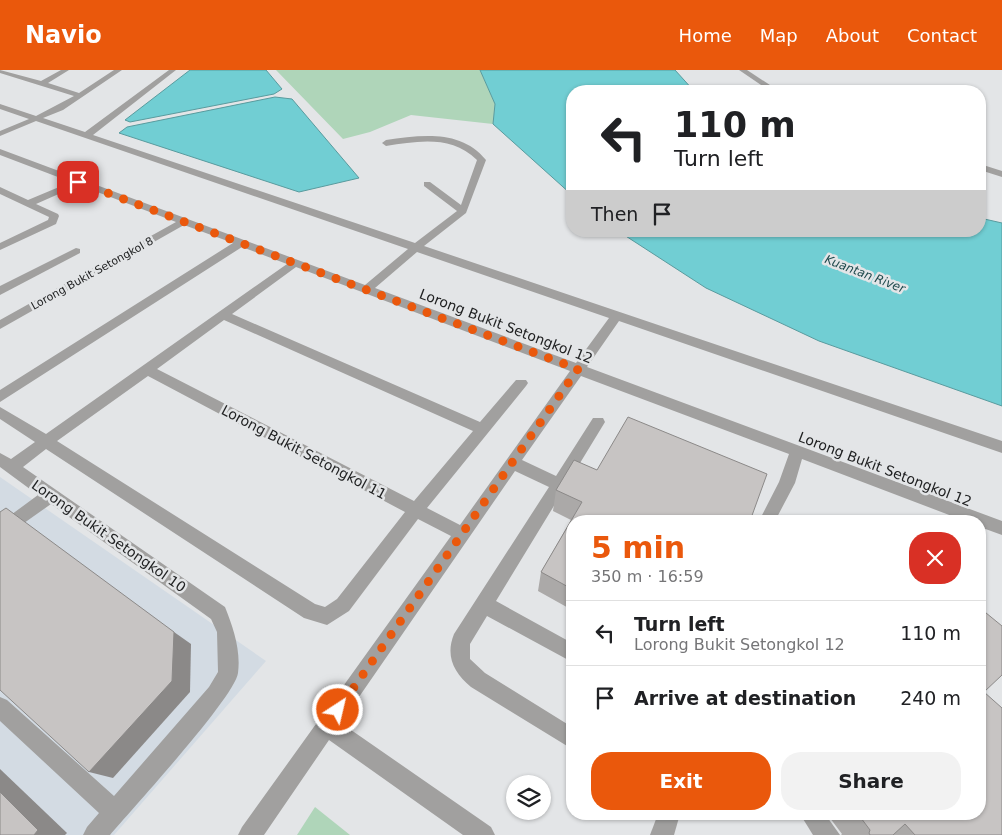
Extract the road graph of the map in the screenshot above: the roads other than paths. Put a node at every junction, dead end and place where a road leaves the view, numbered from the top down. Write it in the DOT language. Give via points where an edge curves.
graph roads {
  1 [pos="66,70"];
  2 [pos="119,70"];
  3 [pos="173,70"];
  4 [pos="742,70"];
  5 [pos="0,71"];
  6 [pos="13,72"];
  7 [pos="43,83"];
  8 [pos="766,85"];
  9 [pos="79,95"];
  10 [pos="0,106"];
  11 [pos="39,119"];
  12 [pos="0,134"];
  13 [pos="87,135"];
  14 [pos="386,143"];
  15 [pos="0,152"];
  16 [pos="986,169"];
  17 [pos="1002,174"];
  18 [pos="78,182"];
  19 [pos="427,184"];
  20 [pos="0,190"];
  21 [pos="29,203"];
  22 [pos="464,211"];
  23 [pos="184,221"];
  24 [pos="241,243"];
  25 [pos="0,247"];
  26 [pos="416,248"];
  27 [pos="76,251"];
  28 [pos="294,263"];
  29 [pos="366,290"];
  30 [pos="0,291"];
  31 [pos="222,314"];
  32 [pos="616,316"];
  33 [pos="2,322"];
  34 [pos="146,369"];
  35 [pos="578,369"];
  36 [pos="521,383"];
  37 [pos="0,397"];
  38 [pos="0,412"];
  39 [pos="598,422"];
  40 [pos="482,429"];
  41 [pos="46,442"];
  42 [pos="1002,447"];
  43 [pos="797,452"];
  44 [pos="512,462"];
  45 [pos="6,463"];
  46 [pos="558,484"];
  47 [pos="50,494"];
  48 [pos="416,510"];
  49 [pos="770,515"];
  50 [pos="967,515"];
  51 [pos="986,522"];
  52 [pos="1002,528"];
  53 [pos="0,533"];
  54 [pos="462,534"];
  55 [pos="484,604"];
  56 [pos="566,650"];
  57 [pos="0,707"];
  58 [pos="327,726"];
  59 [pos="566,735"];
  60 [pos="114,811"];
  61 [pos="816,820"];
  62 [pos="94,835"];
  63 [pos="250,835"];
  64 [pos="483,835"];
  65 [pos="828,835"];
  1 -- 7 [label="street"];
  2 -- 9 [label="street"];
  3 -- 13 [label="street"];
  4 -- 8 [label="street"];
  5 -- 6 [label="street"];
  6 -- 7 [label="street"];
  7 -- 9 [label="street"];
  9 -- 11 [label="street"];
  10 -- 11 [label="street"];
  11 -- 12 [label="street"];
  11 -- 13 [label="street"];
  13 -- 26 [label="street"];
  14 -- 22 [label="street" via="430,136 473,150 482,160"];
  15 -- 18 [label="street, Lorong Bukit Setongkol 12"];
  16 -- 17 [label="street"];
  18 -- 21 [label="street"];
  18 -- 23 [label="street, Lorong Bukit Setongkol 12"];
  19 -- 22 [label="street"];
  20 -- 21 [label="street"];
  21 -- 25 [label="street" via="52,213 52,222"];
  22 -- 26 [label="street" via="444,223"];
  23 -- 24 [label="street, Lorong Bukit Setongkol 12"];
  23 -- 33 [label="street, Lorong Bukit Setongkol 8"];
  24 -- 28 [label="street, Lorong Bukit Setongkol 12"];
  24 -- 37 [label="street"];
  26 -- 29 [label="street"];
  26 -- 32 [label="street"];
  27 -- 30 [label="street"];
  28 -- 29 [label="street, Lorong Bukit Setongkol 12"];
  28 -- 31 [label="street"];
  29 -- 35 [label="street, Lorong Bukit Setongkol 12"];
  31 -- 34 [label="street"];
  31 -- 40 [label="street"];
  32 -- 35 [label="street"];
  32 -- 42 [label="street"];
  34 -- 41 [label="street"];
  34 -- 48 [label="street, Lorong Bukit Setongkol 11"];
  35 -- 43 [label="street, Lorong Bukit Setongkol 12"];
  35 -- 44 [label="street"];
  36 -- 40 [label="street"];
  38 -- 41 [label="street"];
  39 -- 46 [label="street"];
  40 -- 48 [label="street"];
  41 -- 45 [label="street"];
  41 -- 48 [label="street" via="311,612 327,616 343,605"];
  43 -- 49 [label="street" via="787,483"];
  43 -- 50 [label="street, Lorong Bukit Setongkol 12"];
  44 -- 46 [label="street"];
  44 -- 54 [label="street"];
  45 -- 47 [label="street, Lorong Bukit Setongkol 10"];
  46 -- 55 [label="street"];
  47 -- 53 [label="street"];
  47 -- 60 [label="street, Lorong Bukit Setongkol 10" via="218,613 226,632 228,674 216,694"];
  48 -- 54 [label="street, Lorong Bukit Setongkol 11"];
  51 -- 52 [label="street, Lorong Bukit Setongkol 12"];
  54 -- 58 [label="street"];
  55 -- 56 [label="street"];
  55 -- 59 [label="street" via="461,641 458,657 466,670"];
  57 -- 60 [label="street"];
  58 -- 63 [label="street"];
  58 -- 64 [label="street"];
  60 -- 62 [label="street"];
  61 -- 65 [label="street"];
}
